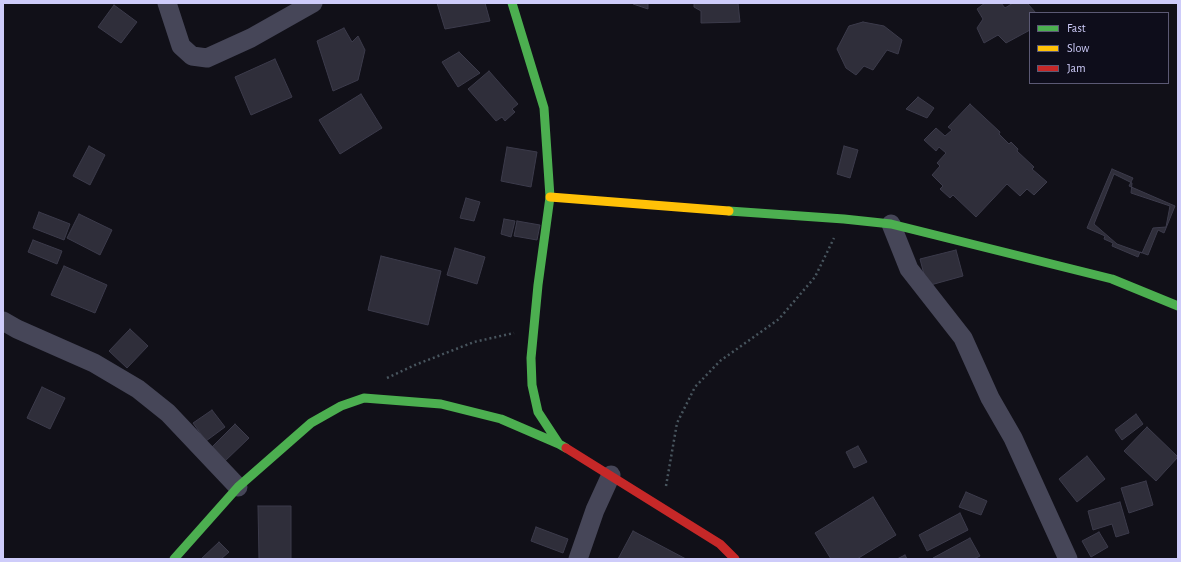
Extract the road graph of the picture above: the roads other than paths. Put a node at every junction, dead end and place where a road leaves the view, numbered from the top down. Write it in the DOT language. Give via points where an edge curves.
graph roads {
  1 [pos="167,3"];
  2 [pos="313,3"];
  3 [pos="512,3"];
  4 [pos="550,197"];
  5 [pos="891,224"];
  6 [pos="1178,306"];
  7 [pos="3,322"];
  8 [pos="559,444"];
  9 [pos="611,475"];
  10 [pos="238,487"];
  11 [pos="174,559"];
  12 [pos="578,559"];
  13 [pos="735,559"];
  14 [pos="1068,559"];
  1 -- 2 [label="street" via="181,46 192,56 207,58 250,38"];
  3 -- 4 [label="street" via="544,108"];
  4 -- 5 [label="street"];
  4 -- 8 [label="street" via="531,358 532,386 538,412"];
  5 -- 6 [label="street" via="1112,278"];
  5 -- 14 [label="street" via="909,269 963,338 990,398 1013,438"];
  7 -- 10 [label="street" via="94,363 138,389 168,413"];
  8 -- 9 [label="street"];
  8 -- 10 [label="street" via="501,419 441,404 364,398 341,406 311,423"];
  9 -- 12 [label="street" via="595,510"];
  9 -- 13 [label="street" via="720,544"];
  10 -- 11 [label="street"];
}
